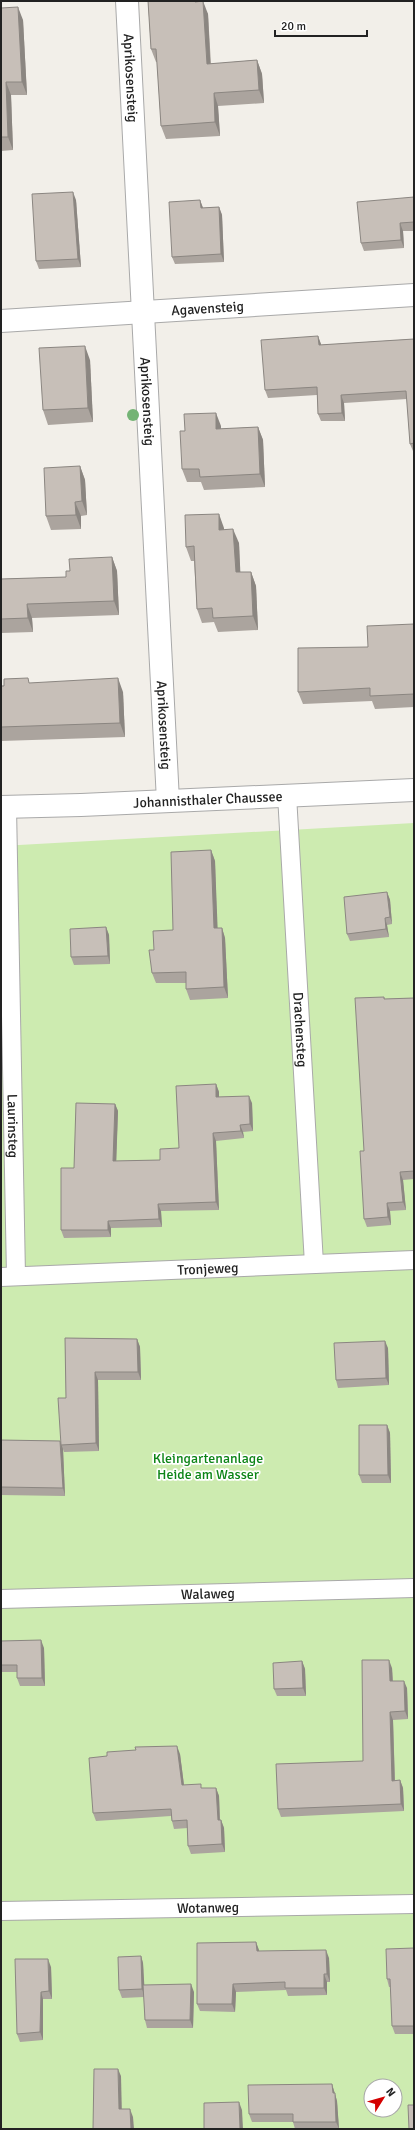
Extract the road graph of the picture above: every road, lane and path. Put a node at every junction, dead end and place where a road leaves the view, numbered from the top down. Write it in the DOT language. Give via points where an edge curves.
graph roads {
  1 [pos="127,1"];
  2 [pos="414,295"];
  3 [pos="144,312"];
  4 [pos="1,321"];
  5 [pos="414,790"];
  6 [pos="288,795"];
  7 [pos="168,801"];
  8 [pos="4,807"];
  9 [pos="414,1260"];
  10 [pos="314,1264"];
  11 [pos="9,1277"];
  12 [pos="414,1588"];
  13 [pos="1,1599"];
  14 [pos="414,1904"];
  15 [pos="1,1911"];
  1 -- 3 [label="street, Aprikosensteig"];
  2 -- 3 [label="street, Agavensteig"];
  3 -- 4 [label="street, Agavensteig"];
  3 -- 7 [label="street, Aprikosensteig"];
  5 -- 6 [label="street, Johannisthaler Chaussee"];
  6 -- 7 [label="street, Johannisthaler Chaussee"];
  6 -- 10 [label="lane, Drachensteg"];
  7 -- 8 [label="street, Johannisthaler Chaussee"];
  8 -- 11 [label="lane, Laurinsteg"];
  9 -- 10 [label="lane, Tronjeweg"];
  10 -- 11 [label="lane, Tronjeweg"];
  12 -- 13 [label="lane, Walaweg"];
  14 -- 15 [label="lane, Wotanweg"];
}
